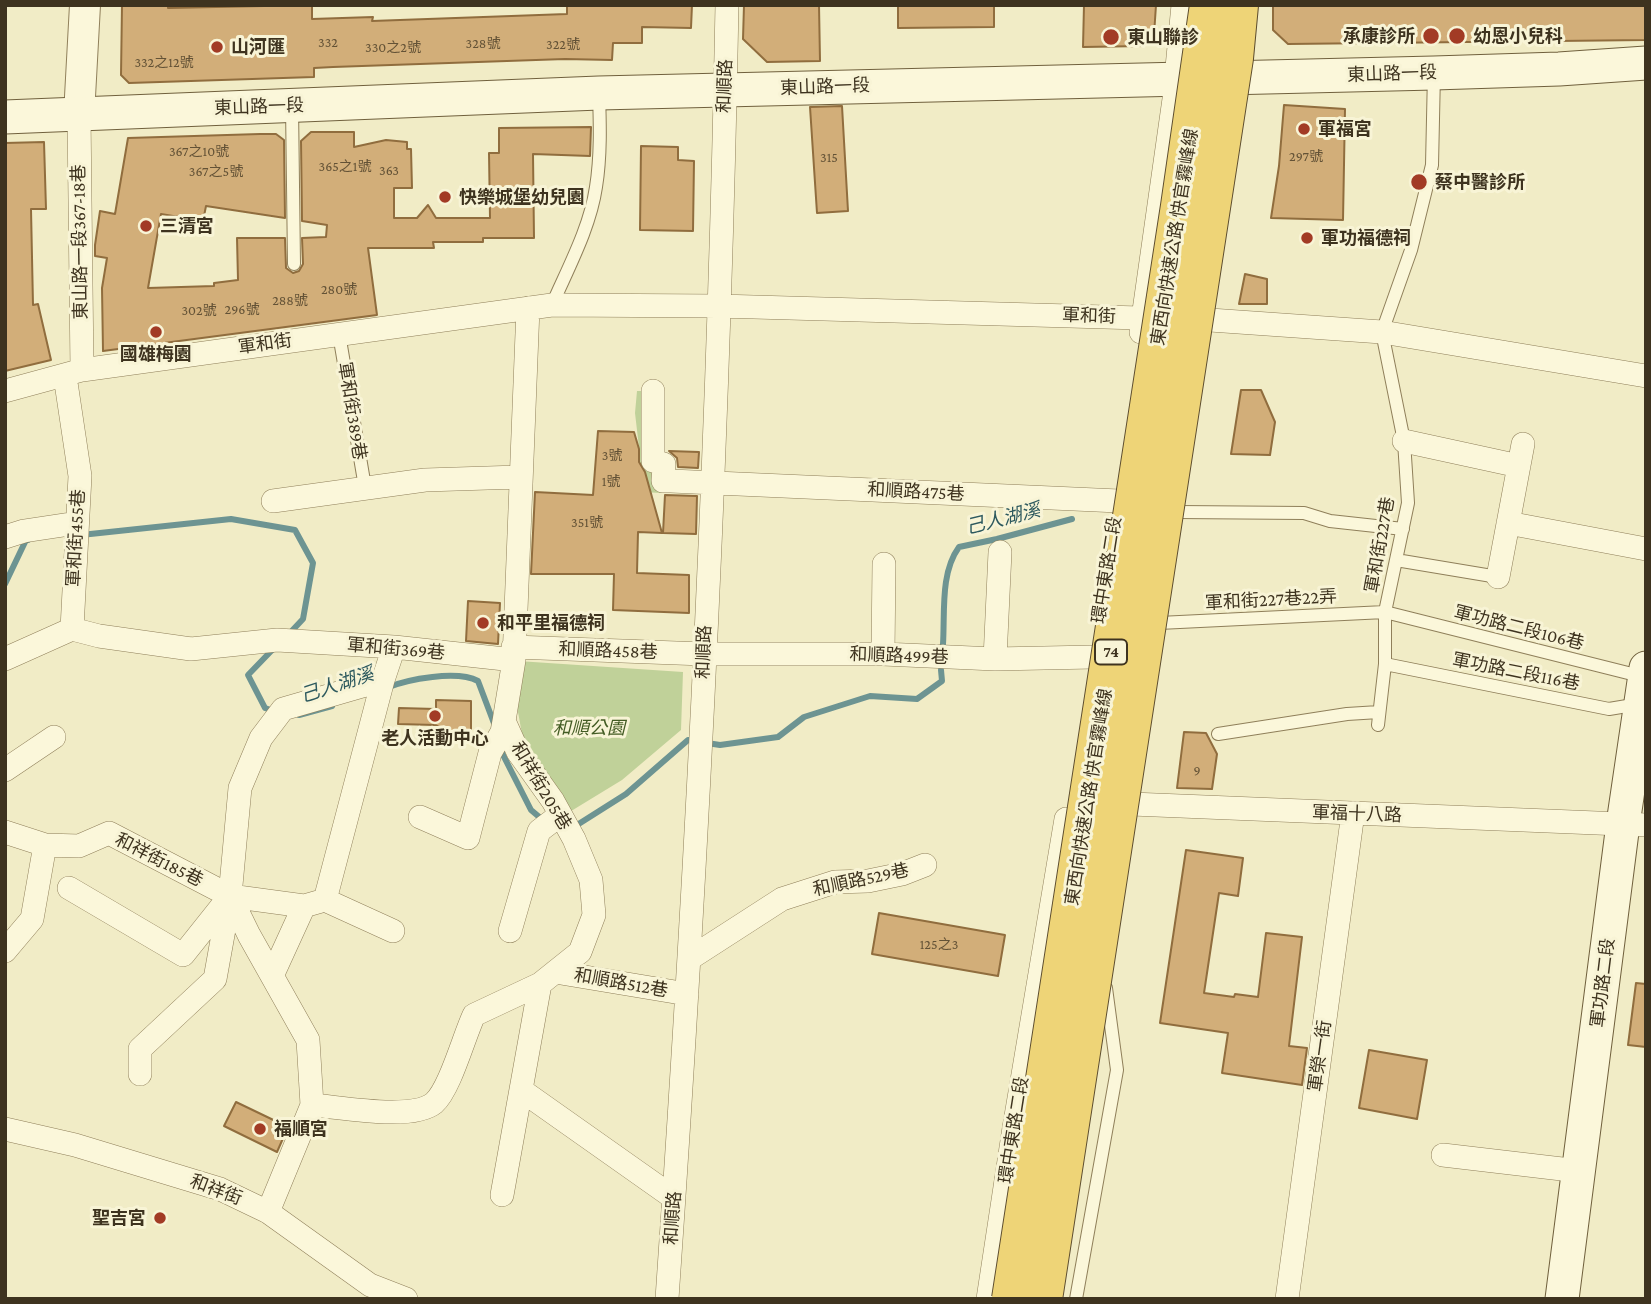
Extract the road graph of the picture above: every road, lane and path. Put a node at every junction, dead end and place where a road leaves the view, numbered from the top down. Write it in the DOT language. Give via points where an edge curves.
graph roads {
  1 [pos="85,5"];
  2 [pos="727,5"];
  3 [pos="1183,5"];
  4 [pos="1209,5"];
  5 [pos="1239,5"];
  6 [pos="1250,5"];
  7 [pos="1646,63"];
  8 [pos="1238,68"];
  9 [pos="1434,73"];
  10 [pos="1176,78"];
  11 [pos="725,90"];
  12 [pos="599,93"];
  13 [pos="292,106"];
  14 [pos="79,115"];
  15 [pos="5,117"];
  16 [pos="294,264"];
  17 [pos="552,305"];
  18 [pos="719,306"];
  19 [pos="528,309"];
  20 [pos="1143,318"];
  21 [pos="1210,320"];
  22 [pos="1382,332"];
  23 [pos="339,334"];
  24 [pos="73,373"];
  25 [pos="1646,376"];
  26 [pos="5,391"];
  27 [pos="653,391"];
  28 [pos="1404,441"];
  29 [pos="519,477"];
  30 [pos="712,482"];
  31 [pos="365,487"];
  32 [pos="272,501"];
  33 [pos="1119,501"];
  34 [pos="1178,512"];
  35 [pos="1508,523"];
  36 [pos="1403,529"];
  37 [pos="5,537"];
  38 [pos="76,537"];
  39 [pos="1646,549"];
  40 [pos="1000,552"];
  41 [pos="1396,560"];
  42 [pos="884,565"];
  43 [pos="1498,578"];
  44 [pos="1385,612"];
  45 [pos="1159,623"];
  46 [pos="72,629"];
  47 [pos="394,647"];
  48 [pos="513,654"];
  49 [pos="704,654"];
  50 [pos="883,654"];
  51 [pos="1093,657"];
  52 [pos="5,659"];
  53 [pos="995,659"];
  54 [pos="1385,664"];
  55 [pos="381,688"];
  56 [pos="1644,688"];
  57 [pos="503,726"];
  58 [pos="1218,734"];
  59 [pos="54,737"];
  60 [pos="5,769"];
  61 [pos="1069,802"];
  62 [pos="1131,804"];
  63 [pos="1353,813"];
  64 [pos="420,817"];
  65 [pos="554,820"];
  66 [pos="1634,824"];
  67 [pos="5,832"];
  68 [pos="45,845"];
  69 [pos="925,865"];
  70 [pos="69,888"];
  71 [pos="230,896"];
  72 [pos="315,903"];
  73 [pos="393,931"];
  74 [pos="510,931"];
  75 [pos="5,951"];
  76 [pos="689,959"];
  77 [pos="1104,971"];
  78 [pos="272,976"];
  79 [pos="548,978"];
  80 [pos="687,994"];
  81 [pos="140,1074"];
  82 [pos="521,1090"];
  83 [pos="312,1105"];
  84 [pos="5,1129"];
  85 [pos="1443,1155"];
  86 [pos="1579,1171"];
  87 [pos="502,1195"];
  88 [pos="674,1198"];
  89 [pos="268,1212"];
  90 [pos="406,1299"];
  91 [pos="667,1299"];
  92 [pos="988,1299"];
  93 [pos="1011,1299"];
  94 [pos="1043,1299"];
  95 [pos="1053,1299"];
  96 [pos="1066,1299"];
  97 [pos="1076,1299"];
  98 [pos="1287,1299"];
  99 [pos="1562,1299"];
  1 -- 14 [label="street"];
  2 -- 11 [label="street, 和順路"];
  3 -- 10 [label="street, 環中東路二段"];
  4 -- 93 [label="highway, 東西向快速公路 快官霧峰線 / 74, bridge"];
  5 -- 8 [label="highway, 東西向快速公路 快官霧峰線 / 74, bridge"];
  6 -- 8 [label="street"];
  7 -- 9 [label="main road, 東山路一段"];
  8 -- 9 [label="main road, 東山路一段"];
  8 -- 10 [label="main road, 東山路一段"];
  8 -- 21 [label="street"];
  8 -- 94 [label="highway, 東西向快速公路 快官霧峰線 / 74, bridge"];
  8 -- 96 [label="highway, 74, bridge" via="1229,244"];
  9 -- 22 [label="lane" via="1433,165 1411,250"];
  10 -- 11 [label="main road, 東山路一段"];
  10 -- 20 [label="street, 環中東路二段"];
  11 -- 12 [label="main road, 東山路一段"];
  11 -- 18 [label="street, 和順路"];
  12 -- 13 [label="main road, 東山路一段"];
  12 -- 17 [label="lane" via="596,188 587,222"];
  13 -- 14 [label="main road, 東山路一段"];
  13 -- 16 [label="lane"];
  14 -- 15 [label="main road, 東山路一段"];
  14 -- 24 [label="street, 東山路一段367-18巷"];
  17 -- 18 [label="street, 軍和街"];
  17 -- 19 [label="street, 軍和街"];
  18 -- 20 [label="street, 軍和街"];
  18 -- 30 [label="street, 和順路"];
  19 -- 23 [label="street, 軍和街"];
  19 -- 29 [label="street"];
  20 -- 21 [label="street, 軍和街"];
  20 -- 33 [label="street, 環中東路二段"];
  21 -- 22 [label="street, 軍和街"];
  21 -- 34 [label="street"];
  22 -- 25 [label="street, 軍和街"];
  22 -- 28 [label="lane, 軍和街227巷"];
  23 -- 24 [label="street, 軍和街"];
  23 -- 31 [label="lane, 軍和街389巷"];
  24 -- 26 [label="street, 軍和街"];
  24 -- 38 [label="street, 軍和街455巷" via="80,477"];
  27 -- 30 [label="street, 和順路475巷" via="653,461 664,464 663,481"];
  28 -- 35 [label="street" via="1521,455"];
  28 -- 36 [label="lane, 軍和街227巷" via="1408,503"];
  29 -- 31 [label="street"];
  29 -- 48 [label="street"];
  30 -- 33 [label="street, 和順路475巷"];
  30 -- 49 [label="street, 和順路"];
  31 -- 32 [label="street"];
  33 -- 51 [label="street, 環中東路二段"];
  34 -- 36 [label="lane" via="1304,513 1330,522"];
  34 -- 45 [label="street"];
  35 -- 39 [label="street"];
  35 -- 43 [label="street"];
  36 -- 41 [label="lane, 軍和街227巷"];
  37 -- 38 [label="street" via="24,531"];
  38 -- 46 [label="street, 軍和街455巷"];
  40 -- 53 [label="street"];
  41 -- 43 [label="lane"];
  41 -- 44 [label="lane, 軍和街227巷"];
  42 -- 50 [label="street"];
  44 -- 45 [label="lane, 軍和街227巷22弄"];
  44 -- 54 [label="lane, 軍和街227巷"];
  44 -- 56 [label="lane, 軍功路二段106巷"];
  45 -- 62 [label="street"];
  46 -- 47 [label="street, 軍和街369巷" via="191,649 287,641"];
  46 -- 52 [label="street"];
  47 -- 48 [label="street, 軍和街369巷"];
  47 -- 55 [label="street"];
  48 -- 49 [label="street, 和順路458巷"];
  48 -- 57 [label="street, 和祥街205巷"];
  49 -- 50 [label="street, 和順路499巷"];
  49 -- 76 [label="street, 和順路"];
  50 -- 53 [label="street, 和順路499巷"];
  51 -- 53 [label="street, 和順路499巷"];
  51 -- 61 [label="street, 環中東路二段"];
  54 -- 56 [label="lane, 軍功路二段116巷" via="1609,709"];
  54 -- 58 [label="lane, 軍和街227巷" via="1378,718 1347,714"];
  55 -- 71 [label="street, 和祥街185巷" via="282,709 261,738 240,789"];
  55 -- 72 [label="street"];
  56 -- 66 [label="main road, 軍功路二段"];
  57 -- 64 [label="street" via="490,753 468,838"];
  57 -- 65 [label="street, 和祥街205巷"];
  59 -- 60 [label="street"];
  61 -- 62 [label="street, 軍福十八路"];
  61 -- 92 [label="street, 環中東路二段"];
  62 -- 63 [label="street, 軍福十八路"];
  62 -- 77 [label="street"];
  63 -- 66 [label="street, 軍福十八路"];
  63 -- 98 [label="street, 軍榮一街"];
  65 -- 74 [label="street"];
  65 -- 79 [label="street, 和祥街205巷" via="591,880 594,915 580,952"];
  66 -- 86 [label="main road, 軍功路二段"];
  67 -- 68 [label="street, 和祥街185巷"];
  68 -- 71 [label="street, 和祥街185巷" via="79,846 109,834"];
  68 -- 75 [label="street" via="32,919"];
  69 -- 76 [label="street, 和順路529巷" via="868,881 835,882 782,899"];
  70 -- 71 [label="street" via="183,955"];
  71 -- 72 [label="street"];
  71 -- 78 [label="street"];
  71 -- 81 [label="street, 和祥街185巷" via="215,979 140,1049"];
  72 -- 73 [label="street"];
  72 -- 78 [label="street"];
  76 -- 80 [label="street, 和順路"];
  77 -- 95 [label="street"];
  77 -- 97 [label="lane" via="1117,1069"];
  78 -- 83 [label="street" via="308,1040"];
  79 -- 80 [label="street, 和順路512巷"];
  79 -- 82 [label="street"];
  79 -- 83 [label="street, 和祥街205巷" via="474,1015 453,1072 434,1103 406,1113"];
  80 -- 88 [label="street, 和順路"];
  82 -- 87 [label="street"];
  82 -- 88 [label="street"];
  83 -- 89 [label="street"];
  84 -- 89 [label="street, 和祥街" via="220,1189"];
  85 -- 86 [label="street"];
  86 -- 99 [label="main road, 軍功路二段"];
  88 -- 91 [label="street, 和順路"];
  89 -- 90 [label="street, 和祥街" via="370,1285"];
}
